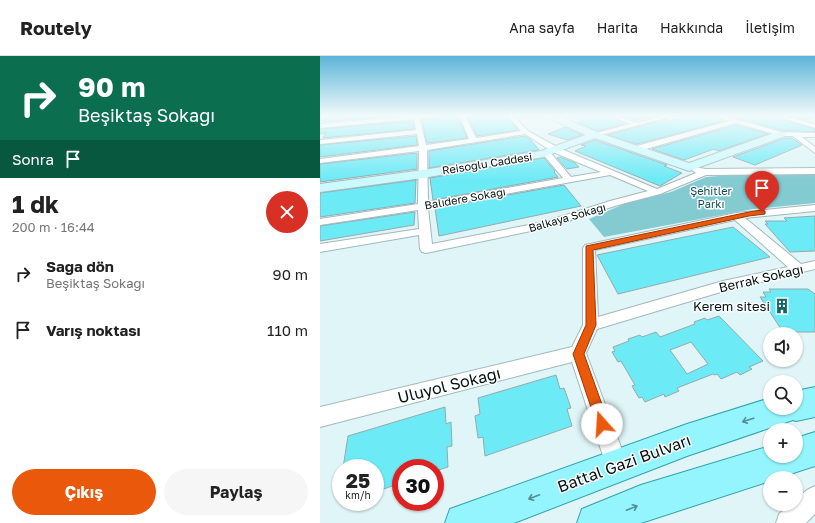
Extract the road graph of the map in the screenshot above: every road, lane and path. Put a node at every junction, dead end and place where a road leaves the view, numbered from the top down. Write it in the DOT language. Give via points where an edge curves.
graph roads {
  1 [pos="372,137"];
  2 [pos="420,137"];
  3 [pos="472,137"];
  4 [pos="498,137"];
  5 [pos="532,137"];
  6 [pos="590,137"];
  7 [pos="600,137"];
  8 [pos="680,137"];
  9 [pos="774,137"];
  10 [pos="797,137"];
  11 [pos="474,141"];
  12 [pos="320,142"];
  13 [pos="423,148"];
  14 [pos="636,149"];
  15 [pos="815,151"];
  16 [pos="551,152"];
  17 [pos="320,161"];
  18 [pos="689,167"];
  19 [pos="815,171"];
  20 [pos="705,172"];
  21 [pos="609,173"];
  22 [pos="423,174"];
  23 [pos="568,179"];
  24 [pos="320,188"];
  25 [pos="657,192"];
  26 [pos="423,206"];
  27 [pos="815,208"];
  28 [pos="736,216"];
  29 [pos="320,222"];
  30 [pos="425,231"];
  31 [pos="320,248"];
  32 [pos="815,265"];
  33 [pos="798,268"];
  34 [pos="591,325"];
  35 [pos="578,354"];
  36 [pos="815,402"];
  37 [pos="803,405"];
  38 [pos="764,415"];
  39 [pos="320,417"];
  40 [pos="815,449"];
  41 [pos="803,453"];
  42 [pos="773,463"];
  43 [pos="617,466"];
  44 [pos="815,498"];
  45 [pos="464,523"];
  46 [pos="596,523"];
  47 [pos="788,523"];
  1 -- 12 [label="street"];
  2 -- 13 [label="street"];
  3 -- 11 [label="street"];
  4 -- 11 [label="street"];
  5 -- 16 [label="street"];
  6 -- 16 [label="street, Reisoğlu Caddesi"];
  7 -- 14 [label="street"];
  8 -- 14 [label="street"];
  9 -- 18 [label="street"];
  10 -- 15 [label="street"];
  11 -- 13 [label="street"];
  13 -- 17 [label="street"];
  13 -- 22 [label="street"];
  14 -- 18 [label="street"];
  16 -- 21 [label="street"];
  16 -- 22 [label="street, Reisoğlu Caddesi"];
  16 -- 23 [label="street"];
  18 -- 20 [label="street"];
  19 -- 20 [label="street"];
  20 -- 25 [label="street, Balkaya Sokağı"];
  21 -- 23 [label="street, Balıdere Sokağı"];
  21 -- 25 [label="street"];
  22 -- 24 [label="street, Reisoğlu Caddesi"];
  22 -- 26 [label="street"];
  23 -- 26 [label="street, Balıdere Sokağı"];
  25 -- 30 [label="street, Balkaya Sokağı" via="614,203 546,226 426,249"];
  26 -- 29 [label="street, Balıdere Sokağı"];
  26 -- 30 [label="street"];
  27 -- 28 [label="street"];
  28 -- 33 [label="street"];
  28 -- 34 [label="street" via="588,248"];
  30 -- 31 [label="street"];
  32 -- 33 [label="street, Berrak Sokağı"];
  33 -- 34 [label="street, Berrak Sokağı" via="723,286"];
  34 -- 35 [label="street"];
  35 -- 39 [label="street, Uluyol Sokağı"];
  35 -- 43 [label="street"];
  36 -- 37 [label="main road"];
  38 -- 43 [label="main road, Battal Gazi Bulvarı, one-way"];
  40 -- 41 [label="main road"];
  46 -- 42 [label="main road, one-way" via="641,504"];
  43 -- 45 [label="main road, Battal Gazi Bulvarı, one-way"];
  44 -- 47 [label="street"];
}
